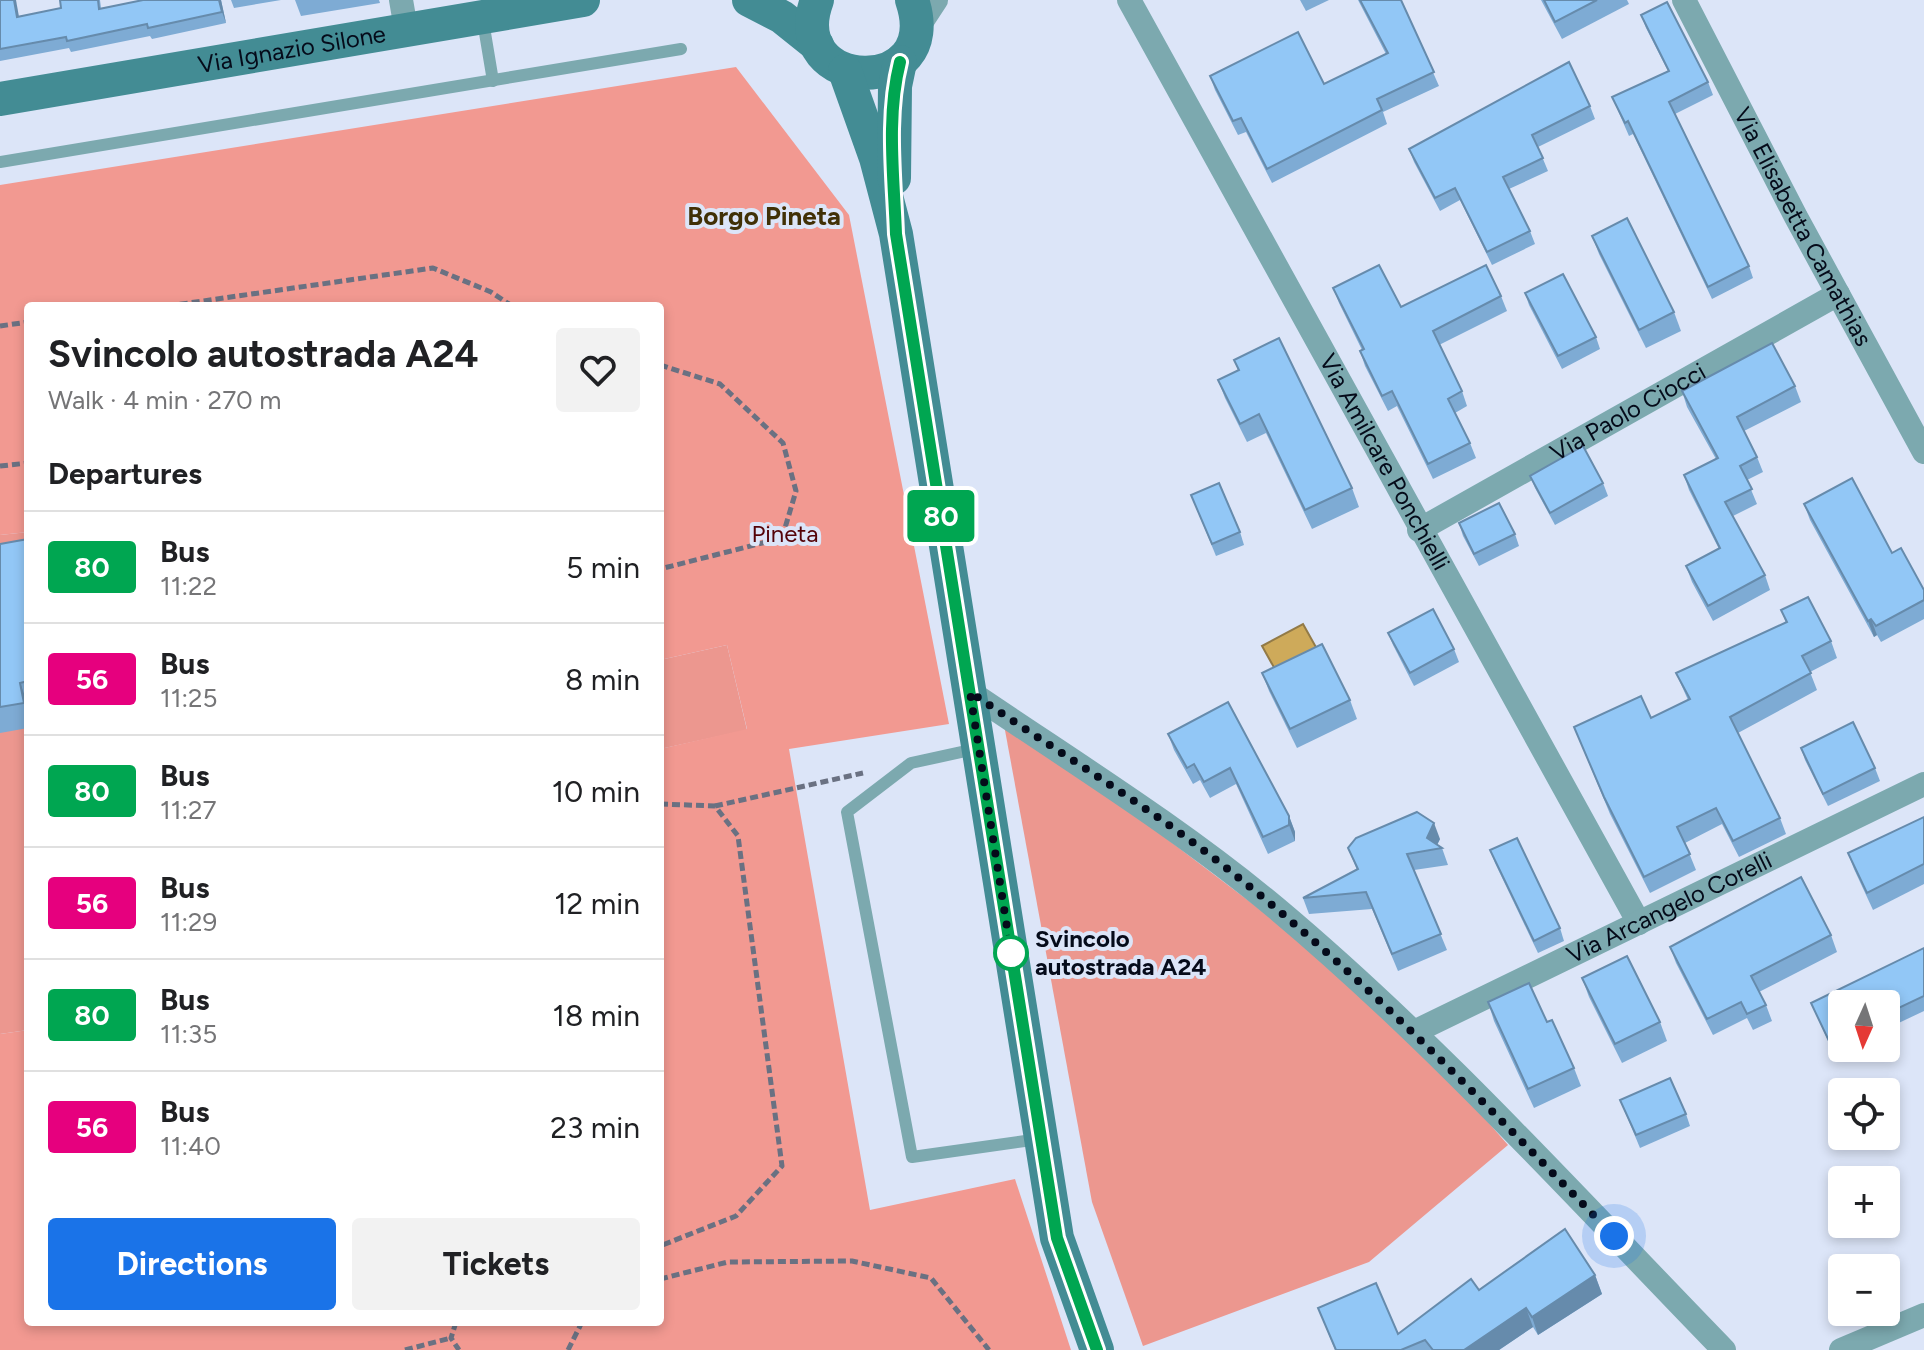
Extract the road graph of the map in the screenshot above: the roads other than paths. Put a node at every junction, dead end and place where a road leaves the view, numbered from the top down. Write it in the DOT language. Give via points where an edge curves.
graph roads {
  1 [pos="583,0"];
  2 [pos="749,0"];
  3 [pos="817,0"];
  4 [pos="936,0"];
  5 [pos="1129,0"];
  6 [pos="1684,0"];
  7 [pos="487,10"];
  8 [pos="403,14"];
  9 [pos="915,14"];
  10 [pos="817,45"];
  11 [pos="681,49"];
  12 [pos="900,62"];
  13 [pos="845,71"];
  14 [pos="493,81"];
  15 [pos="0,99"];
  16 [pos="0,162"];
  17 [pos="896,234"];
  18 [pos="1838,294"];
  19 [pos="1924,452"];
  20 [pos="1419,530"];
  21 [pos="970,692"];
  22 [pos="978,748"];
  23 [pos="1924,784"];
  24 [pos="1639,923"];
  25 [pos="1414,1032"];
  26 [pos="1041,1138"];
  27 [pos="1924,1315"];
  28 [pos="1097,1350"];
  29 [pos="1724,1350"];
  30 [pos="1841,1350"];
  1 -- 7 [label="street, Via Ignazio Silone"];
  2 -- 10 [label="street" via="782,17"];
  3 -- 10 [label="street"];
  4 -- 9 [label="street"];
  5 -- 20 [label="street, Via Amilcare Ponchielli"];
  6 -- 18 [label="street, Via Elisabetta Camathias"];
  7 -- 8 [label="street, Via Ignazio Silone"];
  7 -- 14 [label="lane"];
  8 -- 15 [label="street, Via Ignazio Silone"];
  9 -- 12 [label="street" via="914,41"];
  10 -- 13 [label="street"];
  11 -- 14 [label="lane"];
  12 -- 13 [label="street" via="873,74"];
  12 -- 17 [label="street" via="893,133"];
  13 -- 17 [label="street"];
  14 -- 16 [label="lane"];
  17 -- 21 [label="street"];
  18 -- 19 [label="street, Via Elisabetta Camathias"];
  18 -- 20 [label="street, Via Paolo Ciocci"];
  20 -- 24 [label="street, Via Amilcare Ponchielli"];
  21 -- 22 [label="street"];
  21 -- 25 [label="street" via="1228,869"];
  22 -- 26 [label="street"];
  22 -- 26 [label="lane" via="911,763 847,812 912,1157"];
  23 -- 24 [label="street, Via Arcangelo Corelli"];
  24 -- 25 [label="street, Via Arcangelo Corelli"];
  25 -- 29 [label="street"];
  26 -- 28 [label="street" via="1057,1238"];
  27 -- 30 [label="street"];
}
